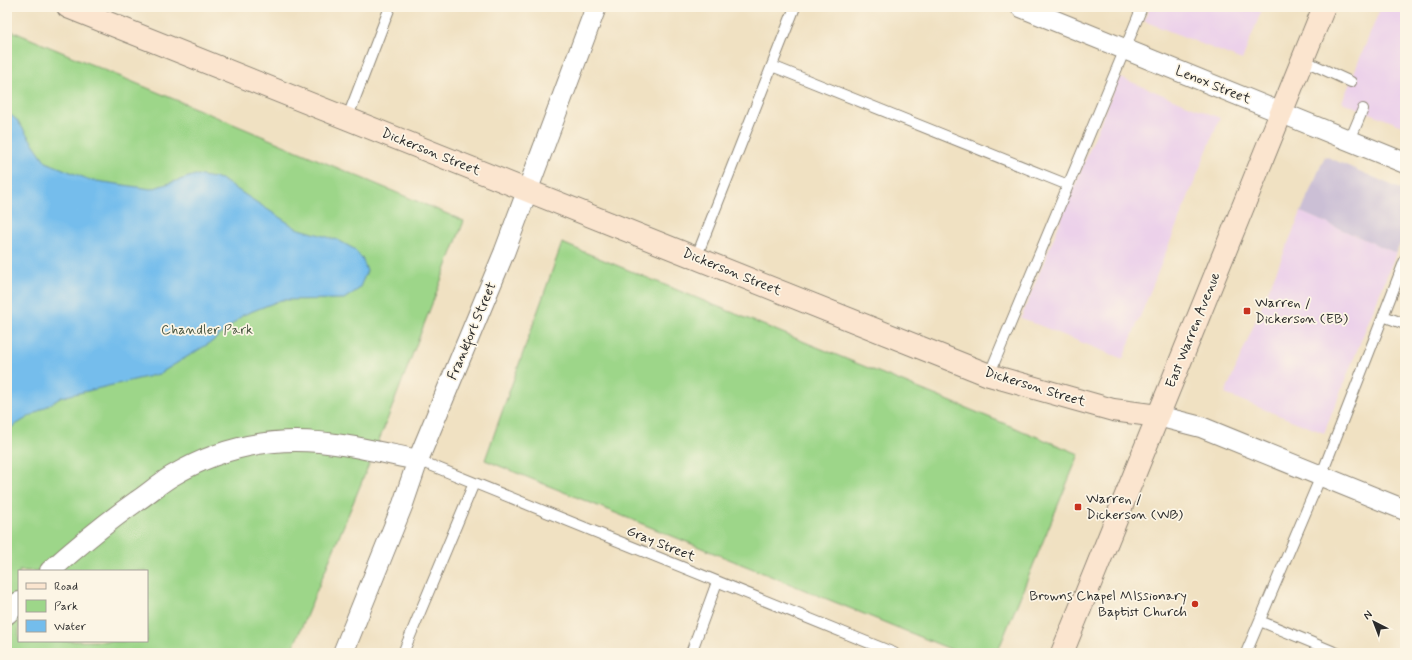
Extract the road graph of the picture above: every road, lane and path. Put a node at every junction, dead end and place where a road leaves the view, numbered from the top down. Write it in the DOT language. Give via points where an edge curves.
graph roads {
  1 [pos="68,7"];
  2 [pos="390,7"];
  3 [pos="596,7"];
  4 [pos="795,7"];
  5 [pos="1021,7"];
  6 [pos="1142,7"];
  7 [pos="1324,7"];
  8 [pos="1125,49"];
  9 [pos="1303,60"];
  10 [pos="772,66"];
  11 [pos="1352,82"];
  12 [pos="1363,109"];
  13 [pos="1281,112"];
  14 [pos="347,119"];
  15 [pos="1350,140"];
  16 [pos="1405,162"];
  17 [pos="1068,185"];
  18 [pos="527,191"];
  19 [pos="696,258"];
  20 [pos="1405,260"];
  21 [pos="1383,316"];
  22 [pos="1405,324"];
  23 [pos="989,374"];
  24 [pos="1158,416"];
  25 [pos="418,460"];
  26 [pos="1321,476"];
  27 [pos="474,483"];
  28 [pos="1405,510"];
  29 [pos="51,570"];
  30 [pos="717,582"];
  31 [pos="18,603"];
  32 [pos="7,614"];
  33 [pos="1260,621"];
  34 [pos="343,653"];
  35 [pos="403,653"];
  36 [pos="691,653"];
  37 [pos="894,653"];
  38 [pos="1062,653"];
  39 [pos="1246,653"];
  40 [pos="1337,653"];
  1 -- 14 [label="street, Dickerson Street"];
  2 -- 14 [label="lane"];
  3 -- 18 [label="street, Frankfort Street"];
  4 -- 10 [label="lane"];
  5 -- 8 [label="street, Lenox Street"];
  6 -- 8 [label="lane"];
  7 -- 9 [label="street, East Warren Avenue"];
  8 -- 13 [label="street, Lenox Street"];
  8 -- 17 [label="lane"];
  9 -- 11 [label="lane"];
  9 -- 13 [label="street, East Warren Avenue"];
  10 -- 17 [label="lane"];
  10 -- 19 [label="lane"];
  12 -- 15 [label="lane"];
  13 -- 15 [label="street, Lenox Street"];
  13 -- 24 [label="street, East Warren Avenue"];
  14 -- 18 [label="street, Dickerson Street"];
  15 -- 16 [label="street, Lenox Street"];
  17 -- 23 [label="lane"];
  18 -- 19 [label="street, Dickerson Street"];
  18 -- 25 [label="street, Frankfort Street"];
  19 -- 23 [label="street, Dickerson Street"];
  20 -- 21 [label="lane"];
  21 -- 22 [label="lane"];
  21 -- 26 [label="lane"];
  23 -- 24 [label="street, Dickerson Street" via="1113,410"];
  24 -- 26 [label="street, Dickerson Street" via="1202,427"];
  24 -- 38 [label="street, East Warren Avenue"];
  25 -- 27 [label="lane, Gray Street"];
  25 -- 29 [label="street" via="319,442 269,443 230,450 200,461 171,477 116,516"];
  25 -- 34 [label="street, Frankfort Street"];
  26 -- 28 [label="street, Dickerson Street"];
  26 -- 33 [label="lane"];
  27 -- 30 [label="lane, Gray Street"];
  27 -- 35 [label="lane"];
  30 -- 36 [label="lane"];
  30 -- 37 [label="lane, Gray Street"];
  31 -- 32 [label="street"];
  33 -- 39 [label="lane"];
  33 -- 40 [label="lane"];
}
